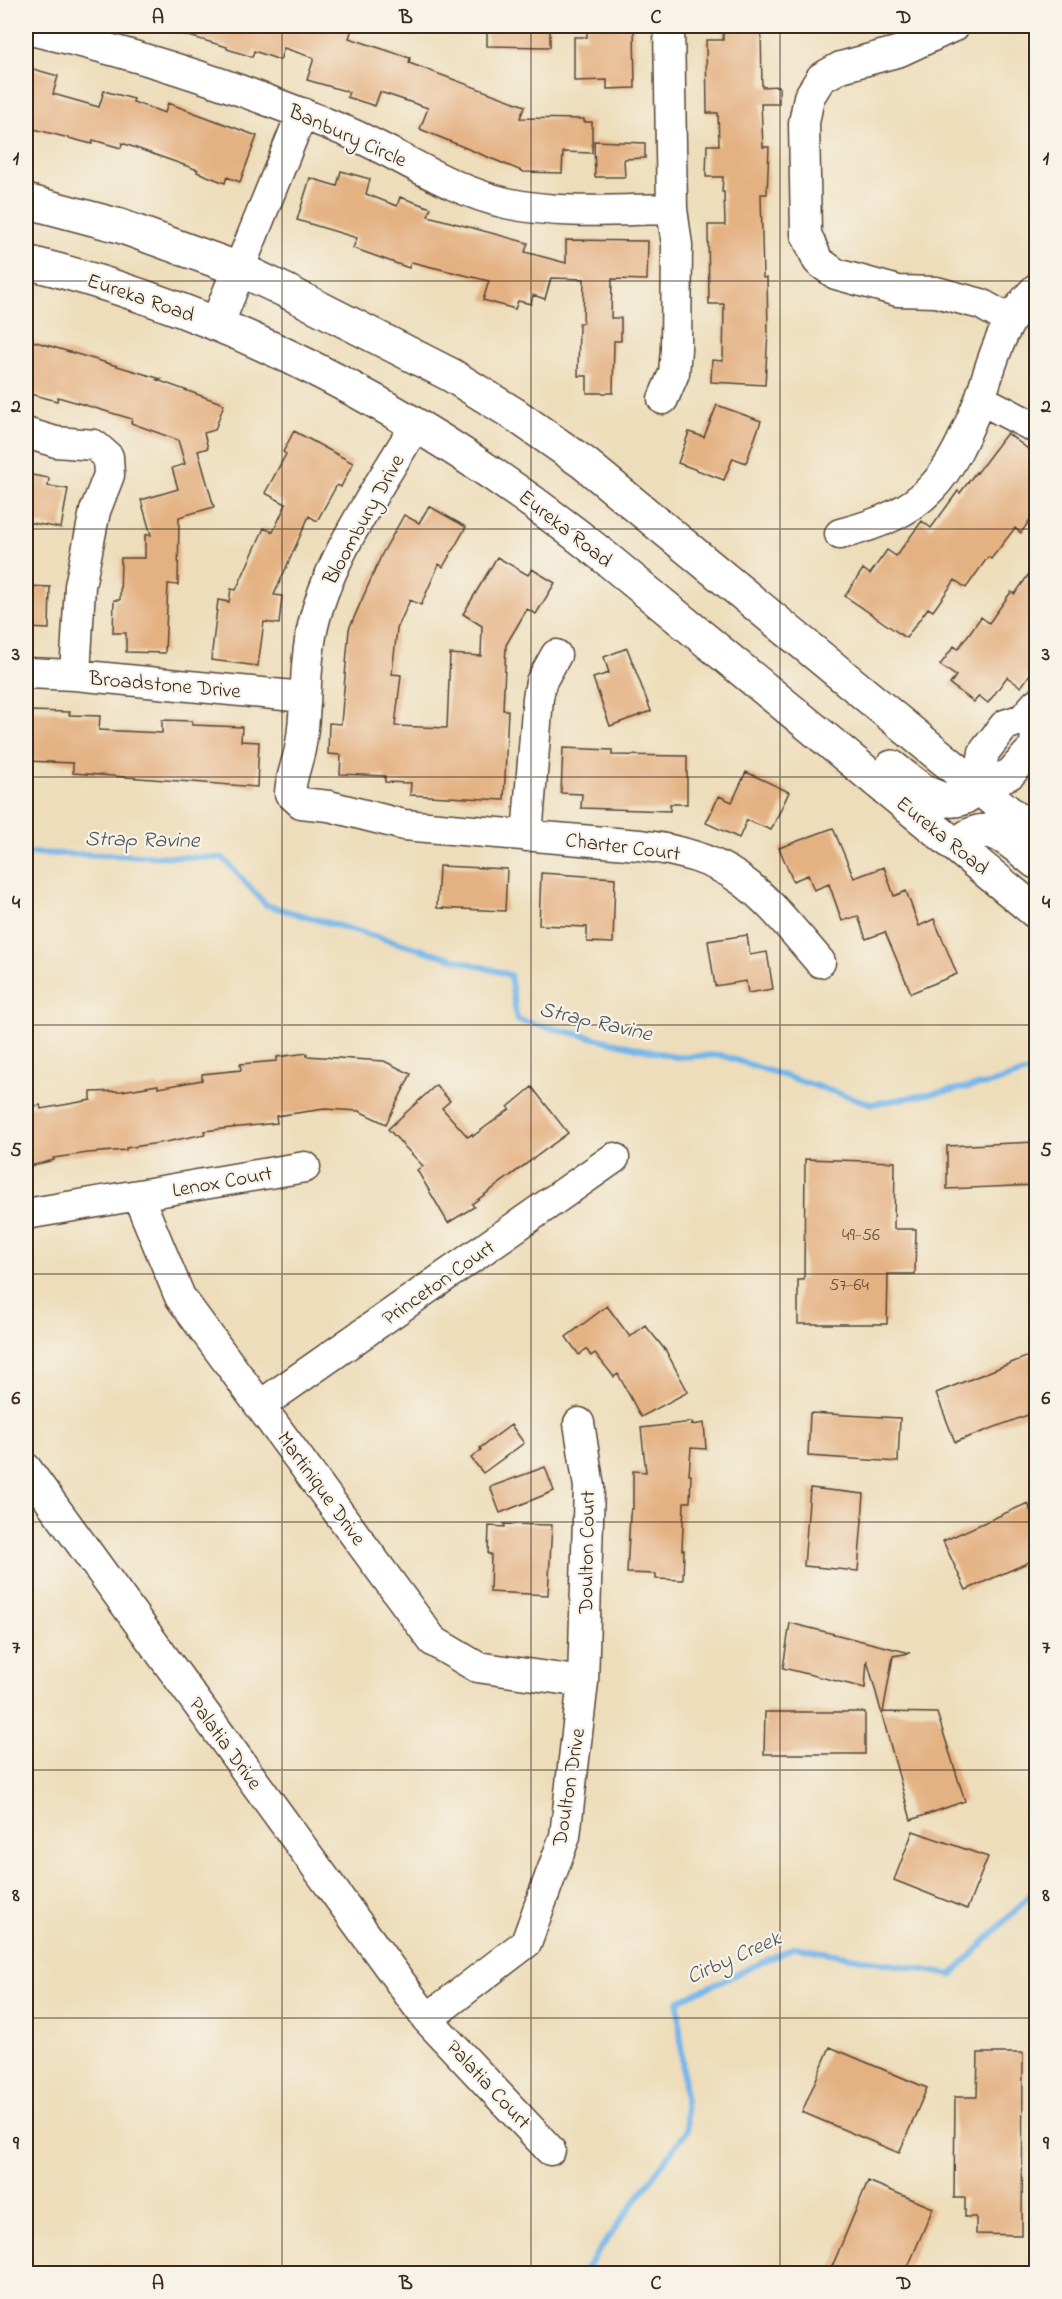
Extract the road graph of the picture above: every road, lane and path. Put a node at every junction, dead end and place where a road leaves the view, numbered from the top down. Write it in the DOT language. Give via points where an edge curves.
graph roads {
  1 [pos="669,26"];
  2 [pos="954,26"];
  3 [pos="26,29"];
  4 [pos="302,113"];
  5 [pos="26,201"];
  6 [pos="672,209"];
  7 [pos="26,262"];
  8 [pos="239,269"];
  9 [pos="1036,289"];
  10 [pos="1009,320"];
  11 [pos="216,324"];
  12 [pos="663,399"];
  13 [pos="980,399"];
  14 [pos="416,424"];
  15 [pos="1036,428"];
  16 [pos="26,433"];
  17 [pos="840,534"];
  18 [pos="556,655"];
  19 [pos="26,673"];
  20 [pos="75,675"];
  21 [pos="304,696"];
  22 [pos="774,696"];
  23 [pos="1033,720"];
  24 [pos="978,787"];
  25 [pos="290,793"];
  26 [pos="1036,835"];
  27 [pos="527,836"];
  28 [pos="956,846"];
  29 [pos="1036,862"];
  30 [pos="1036,912"];
  31 [pos="820,962"];
  32 [pos="614,1158"];
  33 [pos="305,1167"];
  34 [pos="138,1196"];
  35 [pos="26,1214"];
  36 [pos="261,1405"];
  37 [pos="579,1423"];
  38 [pos="26,1468"];
  39 [pos="583,1682"];
  40 [pos="428,2019"];
  41 [pos="550,2150"];
  1 -- 6 [label="street"];
  2 -- 10 [label="street" via="900,51 841,67 821,78 809,98 804,123 806,234 818,261 836,274 898,291 936,292 981,303"];
  3 -- 4 [label="street, Banbury Circle" via="141,59"];
  4 -- 6 [label="street, Banbury Circle" via="477,194 503,202 549,210"];
  4 -- 8 [label="street"];
  5 -- 8 [label="main road" via="120,226"];
  6 -- 12 [label="street" via="677,245 676,349 674,373"];
  7 -- 11 [label="main road, Eureka Road" via="109,284"];
  8 -- 11 [label="main road"];
  8 -- 24 [label="main road" via="451,375 584,463"];
  9 -- 10 [label="street"];
  10 -- 13 [label="street"];
  11 -- 14 [label="main road, Eureka Road" via="342,381"];
  13 -- 15 [label="street"];
  13 -- 17 [label="street" via="949,468 930,490 907,509 875,525"];
  14 -- 21 [label="street, Bloombury Drive" via="350,537 323,592 307,658"];
  14 -- 22 [label="main road, Eureka Road" via="545,509"];
  16 -- 20 [label="street" via="57,442 94,445 108,457 109,475 95,511 80,586"];
  18 -- 27 [label="street" via="538,698"];
  19 -- 20 [label="street, Broadstone Drive"];
  20 -- 21 [label="street, Broadstone Drive"];
  21 -- 25 [label="street, Bloombury Drive" via="300,749"];
  22 -- 24 [label="main road" via="825,715 930,795 950,800 964,798"];
  22 -- 28 [label="main road, Eureka Road"];
  23 -- 24 [label="street" via="1005,725 984,752"];
  24 -- 26 [label="main road"];
  25 -- 27 [label="street, Charter Court" via="301,803 404,825"];
  27 -- 31 [label="street, Charter Court" via="669,848 701,857 752,886"];
  28 -- 29 [label="main road" via="968,834 989,831"];
  28 -- 30 [label="main road, Eureka Road"];
  32 -- 36 [label="street, Princeton Court"];
  33 -- 34 [label="street, Lenox Court"];
  34 -- 35 [label="street"];
  34 -- 36 [label="street, Martinique Drive" via="180,1297"];
  36 -- 39 [label="street, Martinique Drive" via="433,1641 477,1667"];
  37 -- 39 [label="street, Doulton Court" via="589,1487"];
  38 -- 40 [label="street, Palatia Drive"];
  39 -- 40 [label="street, Doulton Drive" via="565,1836 526,1943"];
  40 -- 41 [label="street, Palatia Court"];
}
